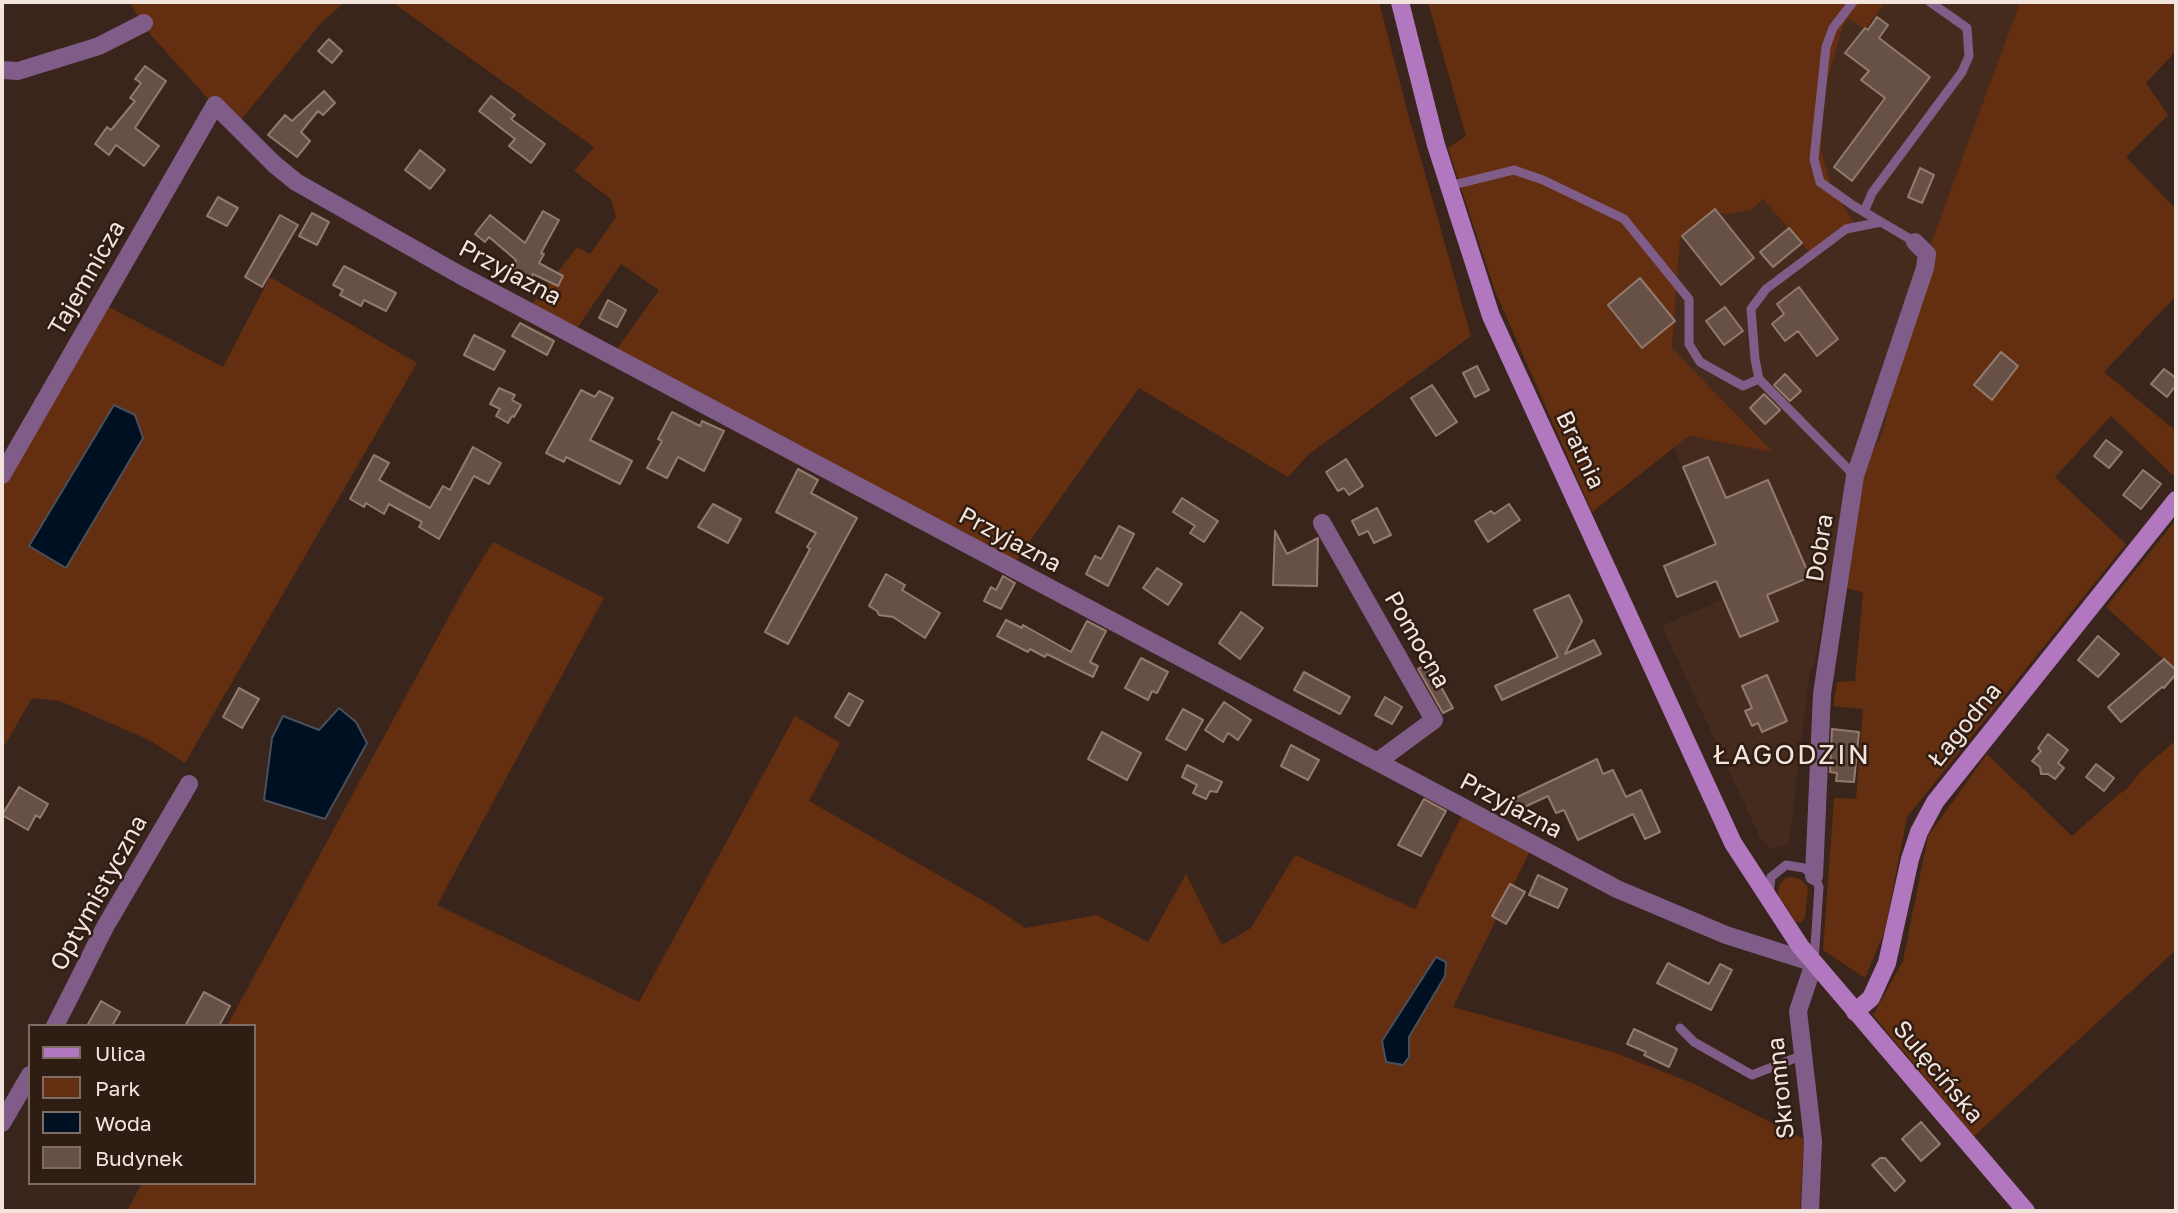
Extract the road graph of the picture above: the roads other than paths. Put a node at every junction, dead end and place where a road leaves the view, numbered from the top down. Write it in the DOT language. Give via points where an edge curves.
graph roads {
  1 [pos="1400,2"];
  2 [pos="1853,2"];
  3 [pos="1930,2"];
  4 [pos="144,23"];
  5 [pos="2,70"];
  6 [pos="215,105"];
  7 [pos="1449,186"];
  8 [pos="1864,212"];
  9 [pos="1881,222"];
  10 [pos="1915,242"];
  11 [pos="1759,379"];
  12 [pos="2,475"];
  13 [pos="1855,476"];
  14 [pos="2176,500"];
  15 [pos="1322,523"];
  16 [pos="1377,762"];
  17 [pos="189,785"];
  18 [pos="1814,876"];
  19 [pos="1768,897"];
  20 [pos="1814,963"];
  21 [pos="1855,1012"];
  22 [pos="56,1024"];
  23 [pos="1680,1028"];
  24 [pos="1803,1055"];
  25 [pos="28,1078"];
  26 [pos="2,1123"];
  27 [pos="1810,1211"];
  28 [pos="2026,1211"];
  1 -- 7 [label="street, Bratnia"];
  2 -- 8 [label="lane" via="1833,28 1826,47 1814,159 1821,182"];
  3 -- 8 [label="lane" via="1967,28 1969,56 1962,72 1872,193"];
  4 -- 5 [label="street" via="99,46 18,71"];
  6 -- 12 [label="street, Tajemnicza"];
  6 -- 16 [label="street, Przyjazna" via="296,182 460,275"];
  7 -- 11 [label="lane" via="1514,170 1624,219 1689,299 1689,344 1700,362 1744,386"];
  7 -- 19 [label="street, Bratnia" via="1491,316 1733,843"];
  8 -- 9 [label="lane"];
  9 -- 10 [label="lane"];
  9 -- 11 [label="lane" via="1846,229 1766,289 1751,309"];
  10 -- 13 [label="street, Dobra" via="1927,254 1924,268"];
  11 -- 13 [label="lane"];
  13 -- 18 [label="street, Dobra" via="1822,694"];
  14 -- 21 [label="street, Łagodna" via="1935,802 1910,859 1887,963 1871,998"];
  15 -- 16 [label="street, Pomocna" via="1434,720"];
  16 -- 20 [label="street, Przyjazna" via="1617,889 1726,935"];
  17 -- 22 [label="street, Optymistyczna" via="105,927"];
  18 -- 19 [label="lane" via="1804,868 1786,865 1771,877"];
  18 -- 20 [label="lane" via="1819,887"];
  19 -- 20 [label="street, Bratnia"];
  20 -- 21 [label="street, Sulęcińska"];
  20 -- 24 [label="street, Skromna" via="1798,1011"];
  21 -- 28 [label="street, Sulęcińska"];
  23 -- 24 [label="lane" via="1694,1042 1752,1075"];
  24 -- 27 [label="street, Skromna" via="1813,1140"];
  25 -- 26 [label="street"];
}
